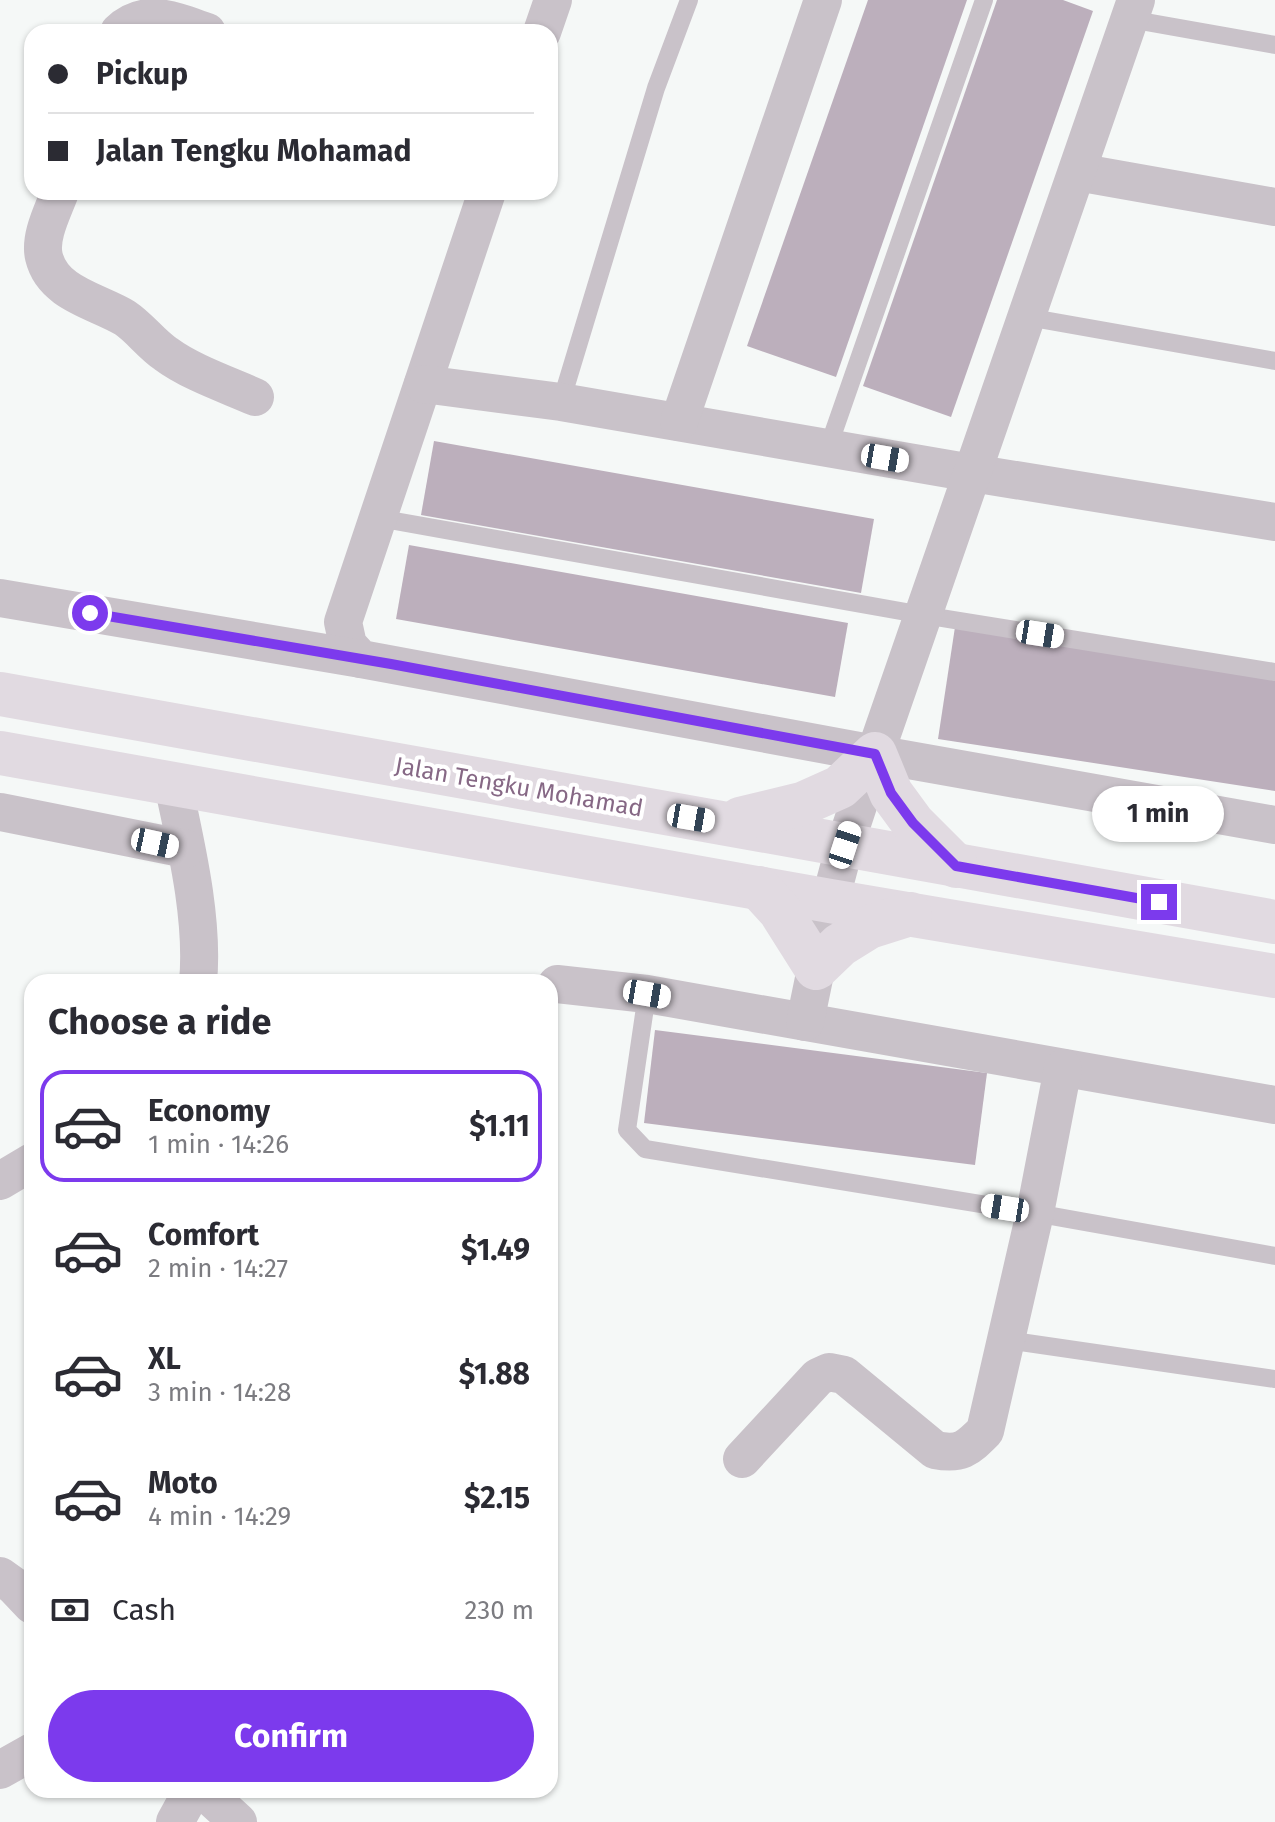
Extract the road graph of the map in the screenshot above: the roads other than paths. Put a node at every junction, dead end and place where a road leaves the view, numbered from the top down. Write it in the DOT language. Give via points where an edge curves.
graph roads {
  1 [pos="553,0"];
  2 [pos="689,0"];
  3 [pos="823,0"];
  4 [pos="984,0"];
  5 [pos="1129,6"];
  6 [pos="131,24"];
  7 [pos="184,24"];
  8 [pos="545,24"];
  9 [pos="1275,45"];
  10 [pos="1077,172"];
  11 [pos="57,200"];
  12 [pos="484,200"];
  13 [pos="1275,207"];
  14 [pos="1027,317"];
  15 [pos="1275,361"];
  16 [pos="423,384"];
  17 [pos="255,397"];
  18 [pos="561,402"];
  19 [pos="679,422"];
  20 [pos="828,448"];
  21 [pos="972,473"];
  22 [pos="378,518"];
  23 [pos="1275,522"];
  24 [pos="0,598"];
  25 [pos="923,615"];
  26 [pos="361,659"];
  27 [pos="1275,672"];
  28 [pos="0,694"];
  29 [pos="0,753"];
  30 [pos="875,754"];
  31 [pos="173,784"];
  32 [pos="0,812"];
  33 [pos="722,823"];
  34 [pos="1275,825"];
  35 [pos="845,845"];
  36 [pos="186,849"];
  37 [pos="956,866"];
  38 [pos="759,888"];
  39 [pos="830,901"];
  40 [pos="910,914"];
  41 [pos="1275,922"];
  42 [pos="816,968"];
  43 [pos="199,974"];
  44 [pos="1275,976"];
  45 [pos="558,984"];
  46 [pos="647,994"];
  47 [pos="805,1022"];
  48 [pos="1063,1068"];
  49 [pos="1275,1105"];
  50 [pos="24,1167"];
  51 [pos="0,1181"];
  52 [pos="1035,1213"];
  53 [pos="1275,1256"];
  54 [pos="1006,1340"];
  55 [pos="1275,1379"];
  56 [pos="742,1459"];
  57 [pos="0,1576"];
  58 [pos="24,1597"];
  59 [pos="24,1756"];
  60 [pos="0,1770"];
  61 [pos="189,1798"];
  62 [pos="212,1798"];
  63 [pos="175,1822"];
  64 [pos="238,1822"];
  1 -- 8 [label="street"];
  2 -- 18 [label="lane" via="656,88"];
  3 -- 19 [label="street"];
  4 -- 20 [label="lane"];
  5 -- 9 [label="lane"];
  5 -- 10 [label="street"];
  6 -- 7 [label="street" via="164,17"];
  10 -- 13 [label="street"];
  10 -- 14 [label="street"];
  11 -- 17 [label="street" via="44,256 62,287 134,324 178,361"];
  12 -- 16 [label="street"];
  14 -- 15 [label="lane"];
  14 -- 21 [label="street"];
  16 -- 18 [label="street"];
  16 -- 22 [label="street"];
  18 -- 19 [label="street"];
  19 -- 20 [label="street"];
  20 -- 21 [label="street"];
  21 -- 23 [label="street"];
  21 -- 25 [label="street"];
  22 -- 25 [label="lane"];
  22 -- 26 [label="street" via="343,622 348,645"];
  24 -- 26 [label="street"];
  25 -- 27 [label="lane"];
  25 -- 30 [label="street"];
  26 -- 30 [label="street"];
  28 -- 33 [label="main road, Jalan Tengku Mohamad"];
  29 -- 31 [label="main road"];
  30 -- 33 [label="main road" via="840,787 802,804"];
  30 -- 34 [label="street"];
  30 -- 35 [label="street"];
  30 -- 37 [label="main road" via="891,793"];
  31 -- 36 [label="street"];
  31 -- 38 [label="main road"];
  32 -- 36 [label="street"];
  33 -- 35 [label="main road, Jalan Tengku Mohamad"];
  35 -- 37 [label="main road, Jalan Tengku Mohamad"];
  35 -- 39 [label="street"];
  36 -- 43 [label="street" via="201,955"];
  37 -- 41 [label="main road, Jalan Tengku Mohamad"];
  38 -- 39 [label="main road"];
  38 -- 42 [label="main road"];
  39 -- 40 [label="main road"];
  39 -- 42 [label="street"];
  40 -- 42 [label="main road" via="869,927"];
  40 -- 44 [label="main road"];
  42 -- 47 [label="street"];
  45 -- 46 [label="street"];
  46 -- 47 [label="street"];
  46 -- 52 [label="lane" via="627,1130 645,1149"];
  47 -- 48 [label="street"];
  48 -- 49 [label="street"];
  48 -- 52 [label="street"];
  50 -- 51 [label="street"];
  52 -- 53 [label="lane"];
  52 -- 54 [label="street"];
  54 -- 55 [label="lane"];
  54 -- 56 [label="street" via="985,1431 969,1447 954,1453 935,1450 844,1375 829,1372 818,1377"];
  57 -- 58 [label="street"];
  59 -- 60 [label="street"];
  61 -- 63 [label="street"];
  62 -- 64 [label="street"];
}
